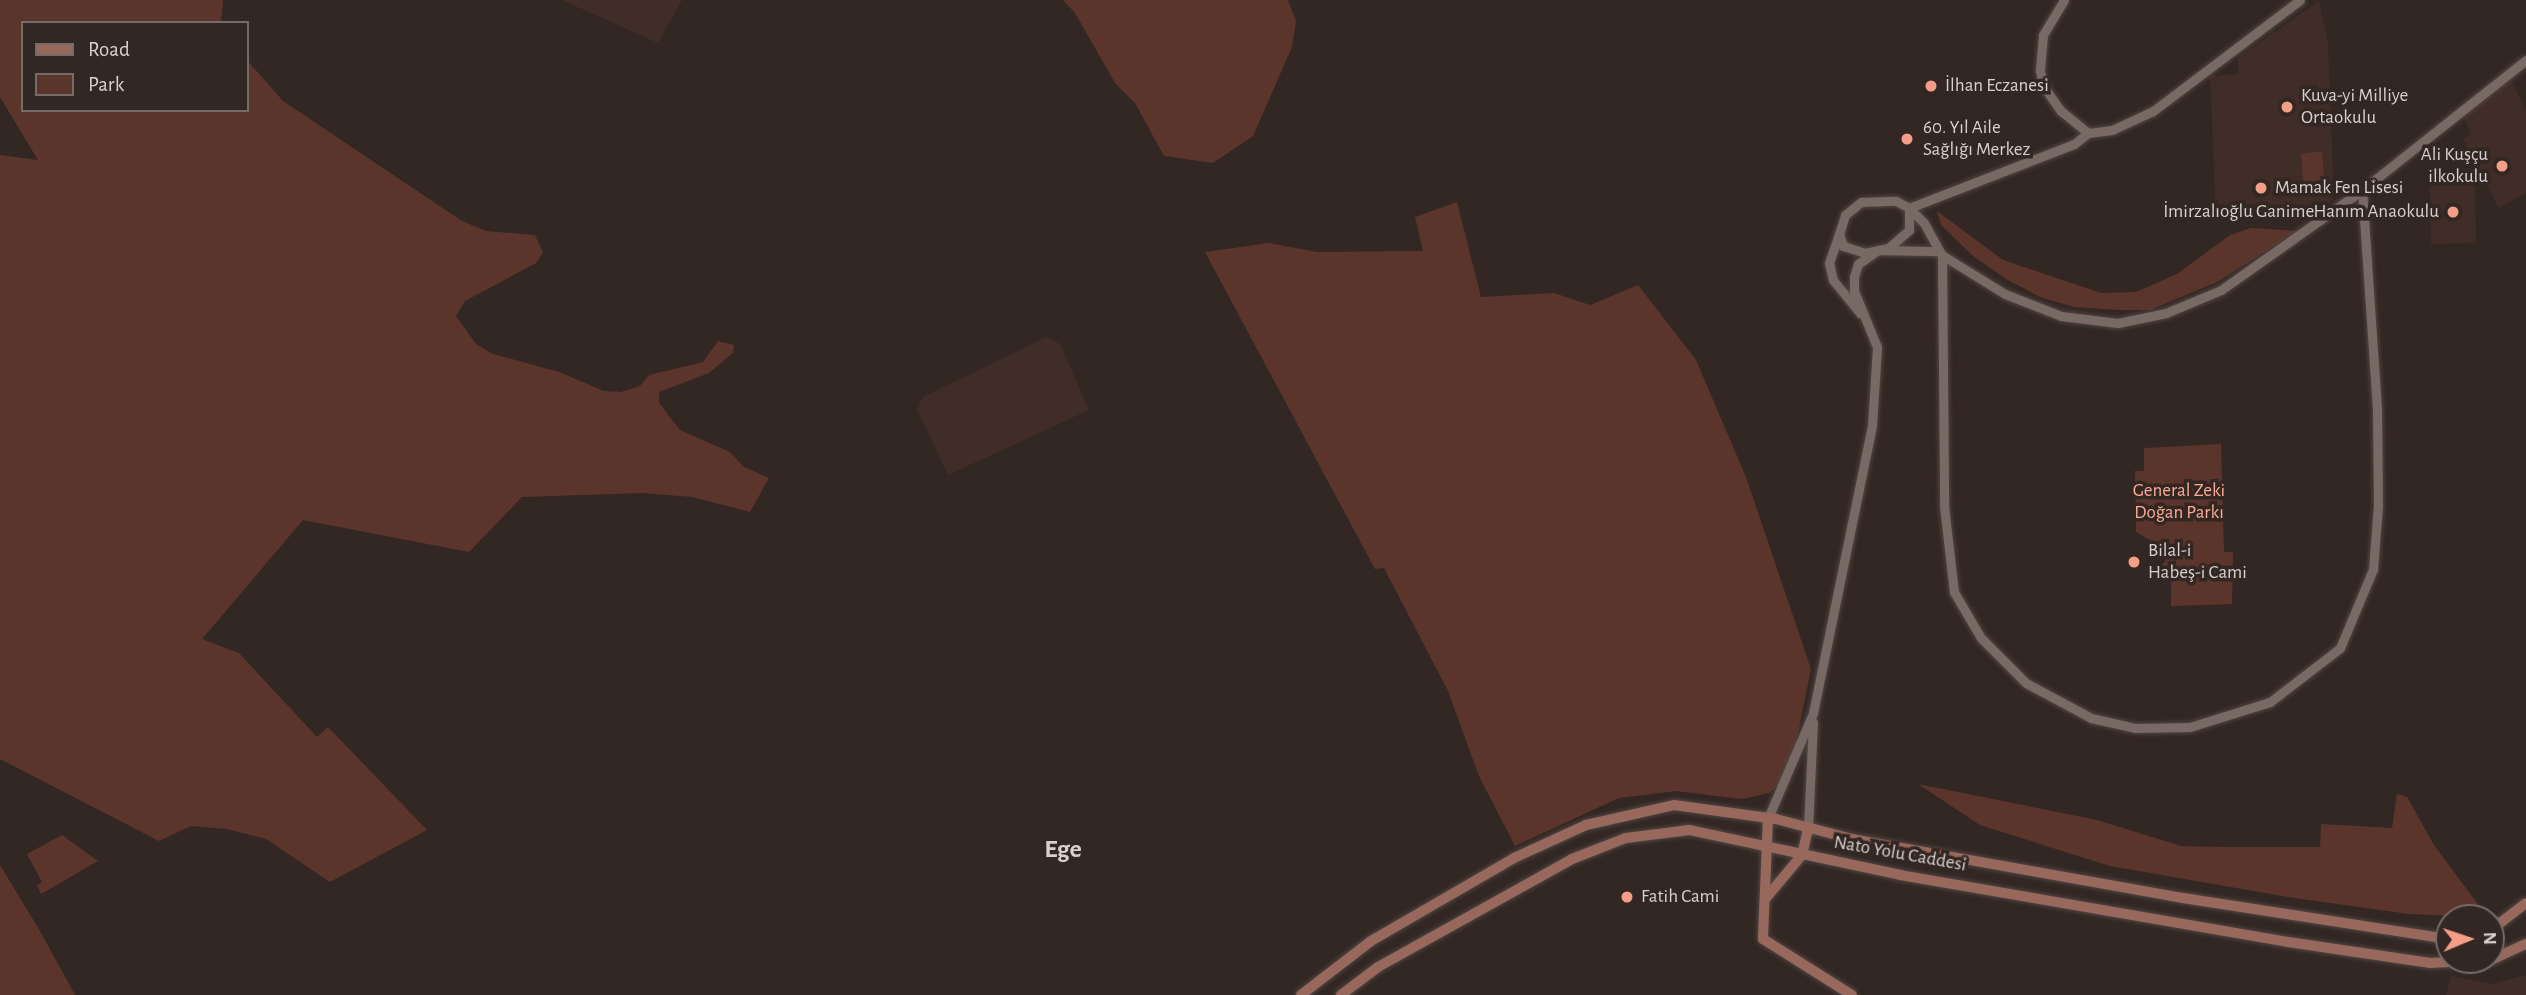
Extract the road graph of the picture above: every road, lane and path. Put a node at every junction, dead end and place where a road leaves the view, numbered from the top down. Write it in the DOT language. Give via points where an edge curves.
graph roads {
  1 [pos="2064,0"];
  2 [pos="2300,0"];
  3 [pos="2526,60"];
  4 [pos="2088,133"];
  5 [pos="2362,190"];
  6 [pos="1909,208"];
  7 [pos="1839,234"];
  8 [pos="1878,250"];
  9 [pos="1940,253"];
  10 [pos="1864,317"];
  11 [pos="1813,713"];
  12 [pos="1768,818"];
  13 [pos="1808,828"];
  14 [pos="1765,846"];
  15 [pos="1802,855"];
  16 [pos="1766,898"];
  17 [pos="2526,903"];
  18 [pos="2505,919"];
  19 [pos="2435,937"];
  20 [pos="2526,944"];
  21 [pos="2505,954"];
  22 [pos="2435,963"];
  23 [pos="1301,995"];
  24 [pos="1341,995"];
  25 [pos="1852,995"];
  1 -- 4 [label="street" via="2043,35 2040,71 2044,87 2061,111"];
  2 -- 4 [label="street" via="2153,111 2112,130"];
  3 -- 5 [label="street"];
  4 -- 6 [label="street" via="2074,144"];
  5 -- 9 [label="street" via="2221,290 2166,313 2118,323 2061,316 2005,294"];
  5 -- 9 [label="street" via="2377,409 2378,506 2367,588 2340,648 2307,676 2270,702 2190,727 2134,728 2091,718 2026,682 1981,638 1954,592 1944,506"];
  6 -- 7 [label="street" via="1896,201 1861,202 1845,215"];
  6 -- 8 [label="street" via="1909,230"];
  6 -- 9 [label="street"];
  7 -- 8 [label="street" via="1843,246 1852,252"];
  7 -- 10 [label="street" via="1829,262 1833,280"];
  8 -- 9 [label="street"];
  8 -- 10 [label="street" via="1858,264 1854,277"];
  10 -- 11 [label="street" via="1877,346 1878,381"];
  11 -- 12 [label="street"];
  11 -- 13 [label="street"];
  12 -- 13 [label="main road"];
  12 -- 14 [label="main road"];
  12 -- 23 [label="main road" via="1674,805 1586,825 1514,858 1398,924"];
  13 -- 15 [label="main road"];
  13 -- 19 [label="main road" via="2183,898"];
  14 -- 15 [label="main road, Nato Yolu Caddesi"];
  14 -- 16 [label="main road"];
  14 -- 24 [label="main road, Nato Yolu Caddesi" via="1689,830 1626,838 1564,864 1378,967"];
  15 -- 16 [label="main road"];
  15 -- 22 [label="main road, Nato Yolu Caddesi" via="2288,942"];
  16 -- 25 [label="main road" via="1763,939"];
  17 -- 18 [label="main road"];
  20 -- 21 [label="main road, Nato Yolu Caddesi"];
}
